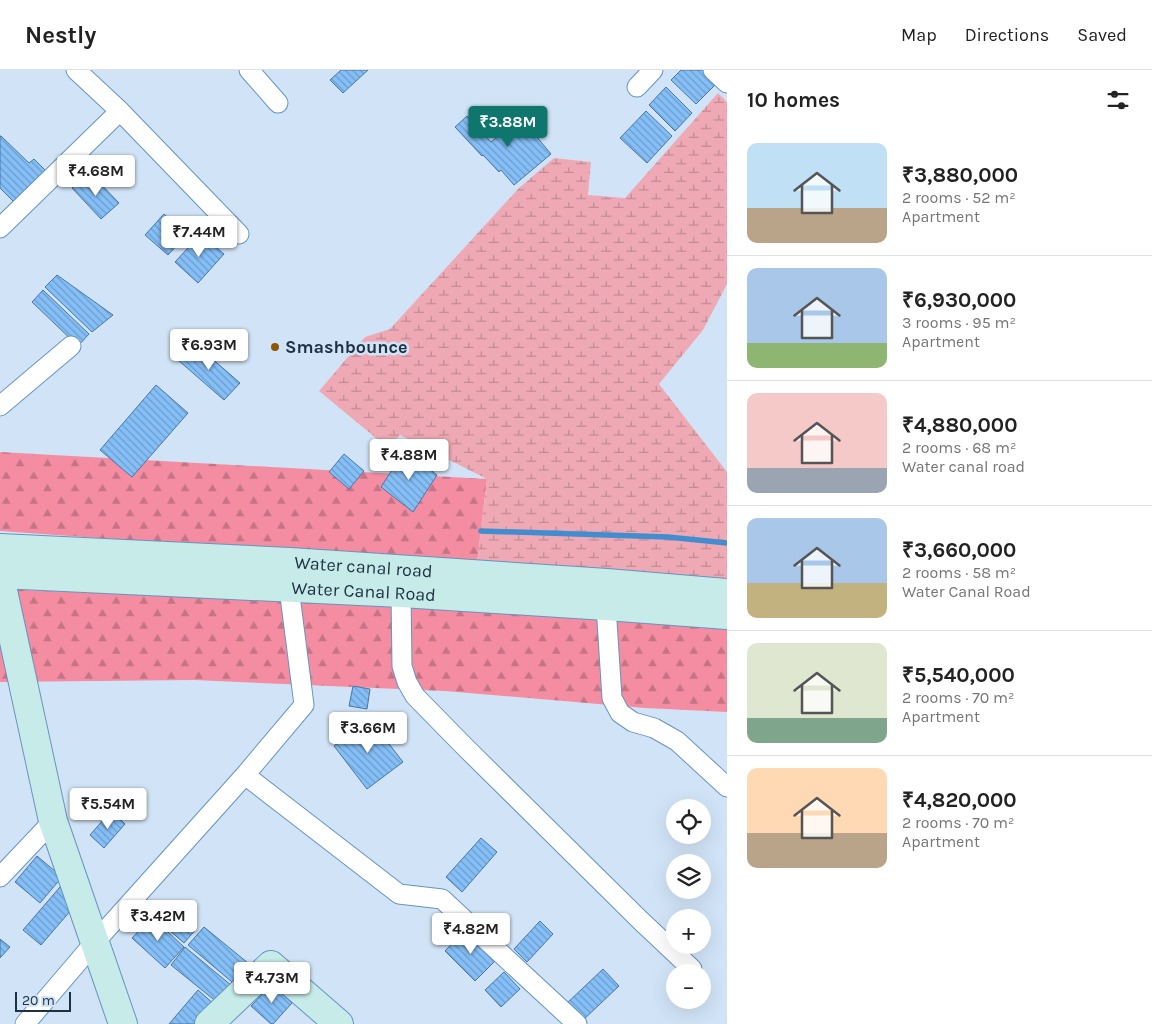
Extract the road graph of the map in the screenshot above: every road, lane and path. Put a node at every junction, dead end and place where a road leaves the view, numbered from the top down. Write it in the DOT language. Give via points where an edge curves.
graph roads {
  1 [pos="76,70"];
  2 [pos="249,70"];
  3 [pos="653,70"];
  4 [pos="713,70"];
  5 [pos="727,83"];
  6 [pos="638,88"];
  7 [pos="278,103"];
  8 [pos="120,112"];
  9 [pos="0,228"];
  10 [pos="239,234"];
  11 [pos="71,346"];
  12 [pos="0,406"];
  13 [pos="0,548"];
  14 [pos="290,575"];
  15 [pos="0,576"];
  16 [pos="727,592"];
  17 [pos="401,593"];
  18 [pos="606,594"];
  19 [pos="727,615"];
  20 [pos="246,775"];
  21 [pos="727,787"];
  22 [pos="53,821"];
  23 [pos="0,877"];
  24 [pos="94,942"];
  25 [pos="687,964"];
  26 [pos="25,1024"];
  27 [pos="123,1024"];
  28 [pos="209,1024"];
  29 [pos="339,1024"];
  30 [pos="577,1024"];
  1 -- 8 [label="street"];
  2 -- 7 [label="street"];
  3 -- 6 [label="street"];
  4 -- 5 [label="street"];
  8 -- 9 [label="street"];
  8 -- 10 [label="street"];
  11 -- 12 [label="street"];
  13 -- 14 [label="main road, Water canal road"];
  14 -- 15 [label="main road, Water Canal Road"];
  14 -- 17 [label="main road, Water Canal Road"];
  14 -- 18 [label="main road, Water canal road"];
  14 -- 20 [label="street" via="304,704"];
  15 -- 22 [label="main road"];
  16 -- 18 [label="main road, Water canal road"];
  17 -- 18 [label="main road, Water Canal Road"];
  17 -- 25 [label="street" via="402,666 415,696"];
  18 -- 19 [label="main road, Water Canal Road"];
  18 -- 21 [label="street" via="612,698 620,712 633,722 677,740"];
  20 -- 24 [label="street"];
  20 -- 30 [label="street" via="398,894 442,899"];
  22 -- 23 [label="street"];
  22 -- 24 [label="main road"];
  24 -- 26 [label="street"];
  24 -- 27 [label="main road"];
  28 -- 29 [label="main road" via="271,965"];
}
